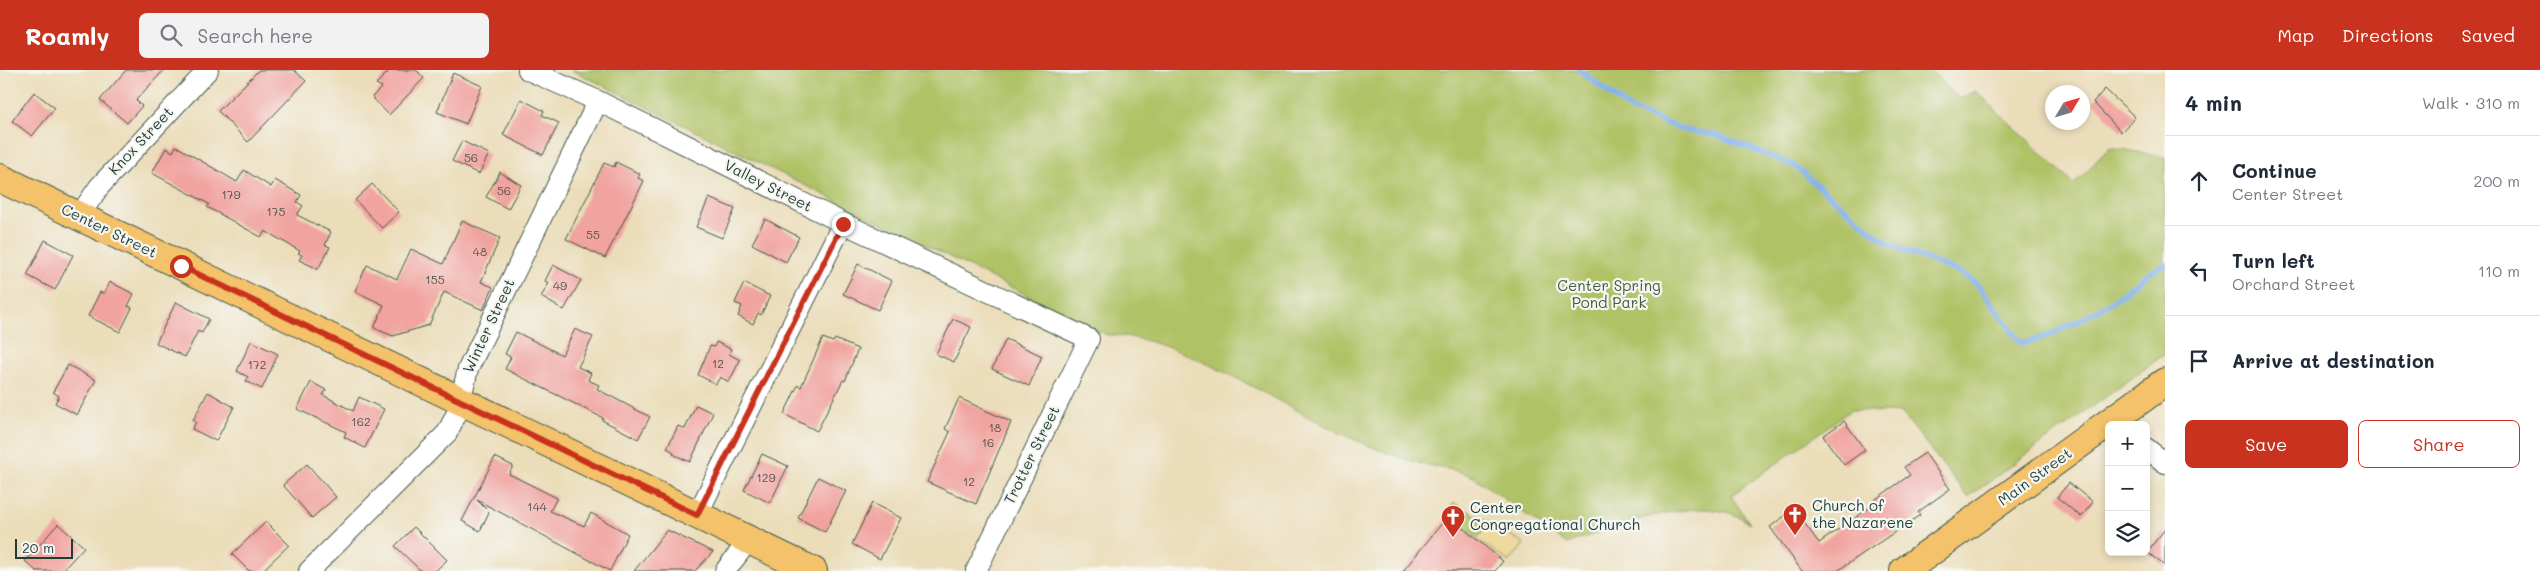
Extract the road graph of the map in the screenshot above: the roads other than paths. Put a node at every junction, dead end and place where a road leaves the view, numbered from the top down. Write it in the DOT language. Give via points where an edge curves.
graph roads {
  1 [pos="208,70"];
  2 [pos="528,70"];
  3 [pos="598,101"];
  4 [pos="0,178"];
  5 [pos="79,216"];
  6 [pos="843,224"];
  7 [pos="1089,339"];
  8 [pos="2165,382"];
  9 [pos="460,400"];
  10 [pos="2117,421"];
  11 [pos="2105,430"];
  12 [pos="2150,451"];
  13 [pos="2165,464"];
  14 [pos="697,515"];
  15 [pos="749,540"];
  16 [pos="1915,568"];
  17 [pos="309,571"];
  18 [pos="725,571"];
  19 [pos="813,571"];
  20 [pos="976,571"];
  1 -- 5 [label="street, Knox Street" via="99,187"];
  2 -- 3 [label="street, Valley Street"];
  3 -- 6 [label="street, Valley Street"];
  3 -- 9 [label="street, Winter Street" via="468,369"];
  4 -- 5 [label="main road, Center Street"];
  5 -- 9 [label="main road, Center Street"];
  6 -- 7 [label="street, Valley Street"];
  6 -- 14 [label="street"];
  7 -- 20 [label="street, Trotter Street"];
  8 -- 10 [label="main road, Main Street"];
  9 -- 14 [label="main road, Center Street"];
  9 -- 17 [label="street, Winter Street" via="447,433"];
  11 -- 16 [label="main road, Main Street"];
  12 -- 13 [label="street"];
  14 -- 15 [label="main road, Center Street"];
  15 -- 18 [label="street"];
  15 -- 19 [label="main road, Center Street"];
}
